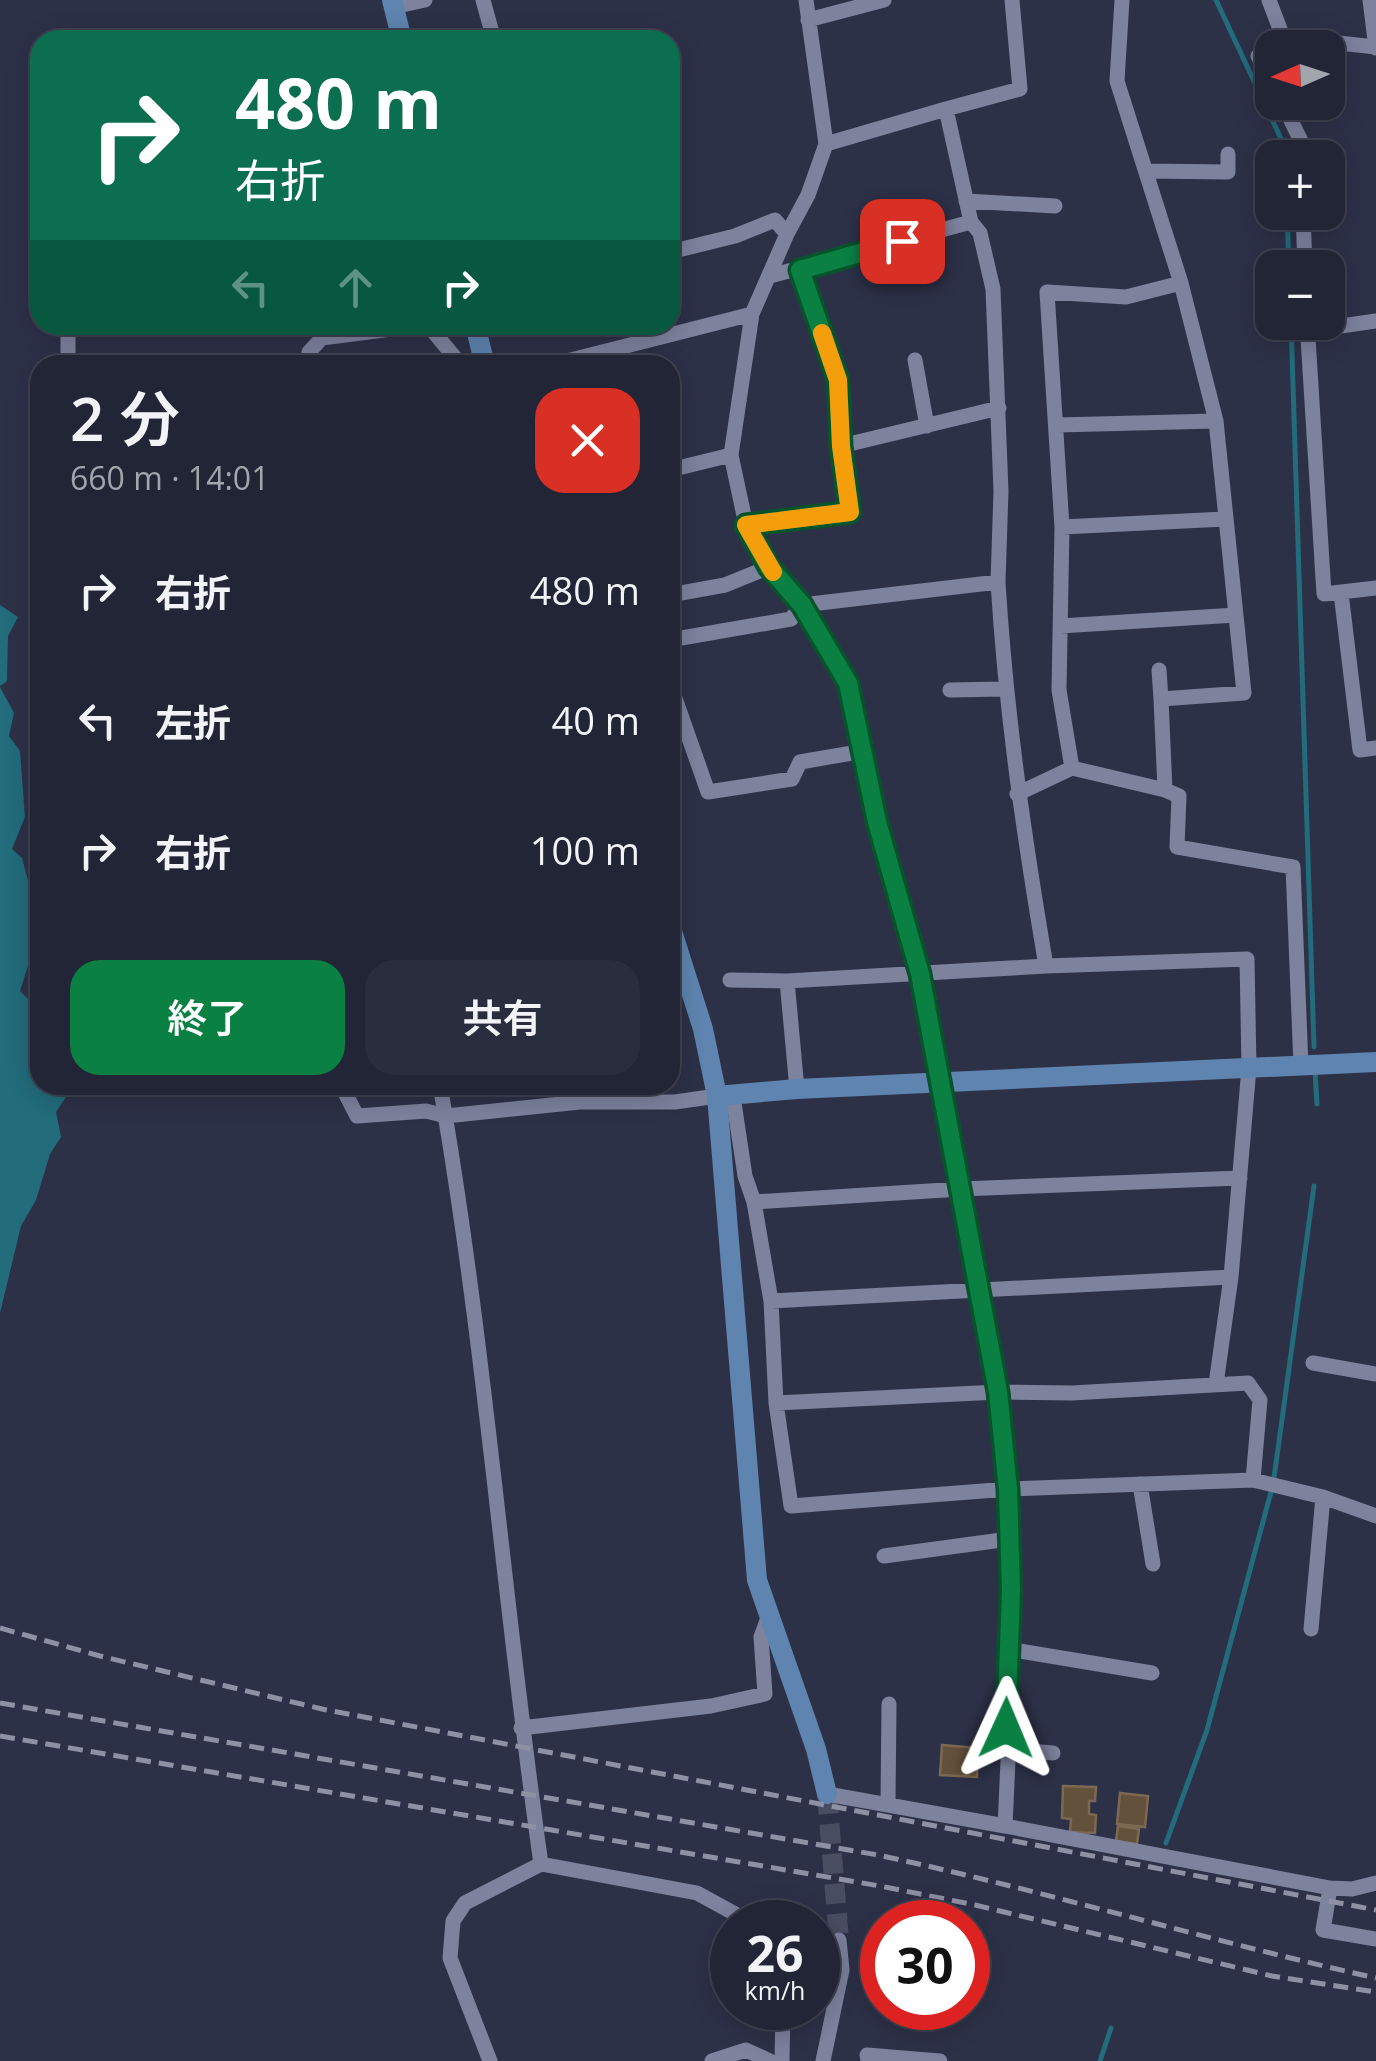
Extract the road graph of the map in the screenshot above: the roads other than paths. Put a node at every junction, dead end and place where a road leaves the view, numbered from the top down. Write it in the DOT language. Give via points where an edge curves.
graph roads {
  1 [pos="425,0"];
  2 [pos="483,0"];
  3 [pos="806,0"];
  4 [pos="884,0"];
  5 [pos="1012,0"];
  6 [pos="1122,0"];
  7 [pos="1270,0"];
  8 [pos="1370,0"];
  9 [pos="392,3"];
  10 [pos="808,20"];
  11 [pos="399,30"];
  12 [pos="491,30"];
  13 [pos="1274,30"];
  14 [pos="1345,44"];
  15 [pos="1376,47"];
  16 [pos="946,108"];
  17 [pos="826,144"];
  18 [pos="1228,154"];
  19 [pos="1147,171"];
  20 [pos="966,201"];
  21 [pos="1056,206"];
  22 [pos="970,222"];
  23 [pos="787,234"];
  24 [pos="680,250"];
  25 [pos="800,270"];
  26 [pos="770,276"];
  27 [pos="1181,283"];
  28 [pos="752,314"];
  29 [pos="1376,320"];
  30 [pos="1345,323"];
  31 [pos="680,332"];
  32 [pos="346,335"];
  33 [pos="434,335"];
  34 [pos="669,335"];
  35 [pos="1308,340"];
  36 [pos="310,355"];
  37 [pos="452,355"];
  38 [pos="590,355"];
  39 [pos="915,360"];
  40 [pos="998,408"];
  41 [pos="1216,422"];
  42 [pos="1057,425"];
  43 [pos="927,426"];
  44 [pos="841,446"];
  45 [pos="731,454"];
  46 [pos="680,467"];
  47 [pos="1225,519"];
  48 [pos="746,525"];
  49 [pos="1062,527"];
  50 [pos="769,567"];
  51 [pos="998,582"];
  52 [pos="1376,588"];
  53 [pos="680,593"];
  54 [pos="1341,593"];
  55 [pos="802,605"];
  56 [pos="1236,615"];
  57 [pos="1060,626"];
  58 [pos="680,638"];
  59 [pos="1160,670"];
  60 [pos="1004,689"];
  61 [pos="950,690"];
  62 [pos="1161,699"];
  63 [pos="680,712"];
  64 [pos="1376,748"];
  65 [pos="864,751"];
  66 [pos="1072,768"];
  67 [pos="1166,790"];
  68 [pos="1017,794"];
  69 [pos="680,956"];
  70 [pos="1046,966"];
  71 [pos="920,974"];
  72 [pos="730,980"];
  73 [pos="787,981"];
  74 [pos="1376,1062"];
  75 [pos="1301,1066"];
  76 [pos="1249,1068"];
  77 [pos="939,1083"];
  78 [pos="797,1089"];
  79 [pos="345,1095"];
  80 [pos="442,1095"];
  81 [pos="725,1096"];
  82 [pos="446,1116"];
  83 [pos="1240,1178"];
  84 [pos="960,1189"];
  85 [pos="754,1202"];
  86 [pos="1232,1277"];
  87 [pos="980,1290"];
  88 [pos="771,1300"];
  89 [pos="1312,1364"];
  90 [pos="1376,1374"];
  91 [pos="1216,1384"];
  92 [pos="998,1392"];
  93 [pos="776,1404"];
  94 [pos="1253,1480"];
  95 [pos="1140,1484"];
  96 [pos="1008,1489"];
  97 [pos="1323,1497"];
  98 [pos="1376,1516"];
  99 [pos="1010,1539"];
  100 [pos="884,1556"];
  101 [pos="1152,1564"];
  102 [pos="769,1616"];
  103 [pos="1311,1629"];
  104 [pos="1008,1649"];
  105 [pos="1152,1673"];
  106 [pos="889,1704"];
  107 [pos="521,1728"];
  108 [pos="1007,1749"];
  109 [pos="1052,1753"];
  110 [pos="827,1794"];
  111 [pos="888,1803"];
  112 [pos="1005,1826"];
  113 [pos="541,1864"];
  114 [pos="1376,1883"];
  115 [pos="1330,1888"];
  116 [pos="710,1900"];
  117 [pos="1376,1939"];
  118 [pos="840,1950"];
  119 [pos="840,1980"];
  120 [pos="783,2030"];
  121 [pos="829,2030"];
  122 [pos="490,2061"];
  123 [pos="712,2061"];
  124 [pos="770,2061"];
  125 [pos="782,2061"];
  126 [pos="823,2061"];
  127 [pos="868,2061"];
  128 [pos="940,2061"];
  1 -- 9 [label="street"];
  2 -- 12 [label="street"];
  3 -- 10 [label="street"];
  4 -- 10 [label="street"];
  5 -- 16 [label="street" via="1020,89"];
  6 -- 19 [label="street" via="1116,80"];
  7 -- 13 [label="street"];
  8 -- 15 [label="street"];
  9 -- 11 [label="street"];
  10 -- 17 [label="street"];
  14 -- 15 [label="street"];
  16 -- 17 [label="street"];
  16 -- 20 [label="street"];
  17 -- 23 [label="street"];
  18 -- 19 [label="street" via="1228,179"];
  19 -- 27 [label="street"];
  20 -- 21 [label="street"];
  20 -- 22 [label="street"];
  22 -- 25 [label="street"];
  22 -- 40 [label="street" via="980,233 994,289"];
  23 -- 24 [label="street" via="776,220"];
  23 -- 26 [label="street"];
  25 -- 26 [label="street"];
  25 -- 44 [label="street" via="838,380"];
  26 -- 28 [label="street"];
  27 -- 41 [label="street"];
  27 -- 42 [label="street" via="1126,296 1047,292"];
  28 -- 31 [label="street"];
  28 -- 45 [label="street"];
  29 -- 30 [label="street"];
  32 -- 36 [label="street" via="322,338"];
  33 -- 37 [label="street"];
  34 -- 38 [label="street"];
  35 -- 54 [label="street" via="1324,594"];
  39 -- 43 [label="street"];
  40 -- 43 [label="street"];
  40 -- 51 [label="street"];
  41 -- 42 [label="street"];
  41 -- 47 [label="street"];
  42 -- 49 [label="street"];
  43 -- 44 [label="street"];
  44 -- 48 [label="street" via="850,512"];
  45 -- 46 [label="street"];
  45 -- 48 [label="street"];
  47 -- 49 [label="street"];
  47 -- 56 [label="street"];
  48 -- 50 [label="street"];
  49 -- 57 [label="street"];
  50 -- 53 [label="street"];
  50 -- 55 [label="street"];
  51 -- 55 [label="street"];
  51 -- 60 [label="street"];
  52 -- 54 [label="street"];
  54 -- 64 [label="street" via="1360,750"];
  55 -- 58 [label="street" via="790,619"];
  55 -- 65 [label="street" via="848,683"];
  56 -- 57 [label="street"];
  56 -- 62 [label="street" via="1244,694"];
  57 -- 66 [label="street" via="1059,690"];
  59 -- 62 [label="street"];
  60 -- 61 [label="street"];
  60 -- 68 [label="street"];
  62 -- 67 [label="street"];
  63 -- 65 [label="street" via="708,792 792,779 800,762"];
  65 -- 71 [label="street"];
  66 -- 67 [label="street"];
  66 -- 68 [label="street"];
  67 -- 75 [label="street" via="1179,796 1176,847 1292,867"];
  68 -- 70 [label="street"];
  69 -- 81 [label="street"];
  70 -- 71 [label="street"];
  70 -- 76 [label="street" via="1247,959"];
  71 -- 73 [label="street"];
  71 -- 77 [label="street"];
  72 -- 73 [label="street"];
  73 -- 78 [label="street"];
  74 -- 75 [label="street"];
  75 -- 76 [label="street"];
  76 -- 77 [label="street"];
  76 -- 83 [label="street"];
  77 -- 78 [label="street"];
  77 -- 84 [label="street"];
  78 -- 81 [label="street"];
  79 -- 82 [label="street" via="357,1116"];
  80 -- 82 [label="street"];
  81 -- 82 [label="street"];
  81 -- 85 [label="street"];
  81 -- 102 [label="street" via="757,1580"];
  82 -- 107 [label="street"];
  83 -- 84 [label="street"];
  83 -- 86 [label="street"];
  84 -- 85 [label="street"];
  84 -- 87 [label="street"];
  85 -- 88 [label="street"];
  86 -- 87 [label="street"];
  86 -- 91 [label="street"];
  87 -- 88 [label="street"];
  87 -- 92 [label="street"];
  88 -- 93 [label="street"];
  89 -- 90 [label="street"];
  91 -- 92 [label="street"];
  91 -- 94 [label="street" via="1248,1383 1260,1400"];
  92 -- 93 [label="street"];
  92 -- 96 [label="street"];
  93 -- 96 [label="street" via="791,1506"];
  94 -- 95 [label="street"];
  94 -- 97 [label="street"];
  95 -- 96 [label="street"];
  95 -- 101 [label="street"];
  96 -- 99 [label="street"];
  97 -- 98 [label="street"];
  97 -- 103 [label="street"];
  99 -- 100 [label="street"];
  99 -- 104 [label="street"];
  102 -- 107 [label="street" via="761,1638 766,1694"];
  102 -- 110 [label="street"];
  104 -- 105 [label="street"];
  104 -- 108 [label="street"];
  106 -- 111 [label="street"];
  107 -- 113 [label="street"];
  108 -- 109 [label="street"];
  108 -- 112 [label="street"];
  110 -- 111 [label="street"];
  111 -- 112 [label="street"];
  112 -- 115 [label="street"];
  113 -- 116 [label="street"];
  113 -- 122 [label="street" via="464,1903 454,1921 450,1958"];
  114 -- 115 [label="street"];
  115 -- 117 [label="street" via="1323,1930"];
  118 -- 119 [label="street"];
  120 -- 125 [label="street"];
  121 -- 126 [label="street"];
  123 -- 124 [label="street" via="746,2050"];
  127 -- 128 [label="street" via="867,2055"];
}
